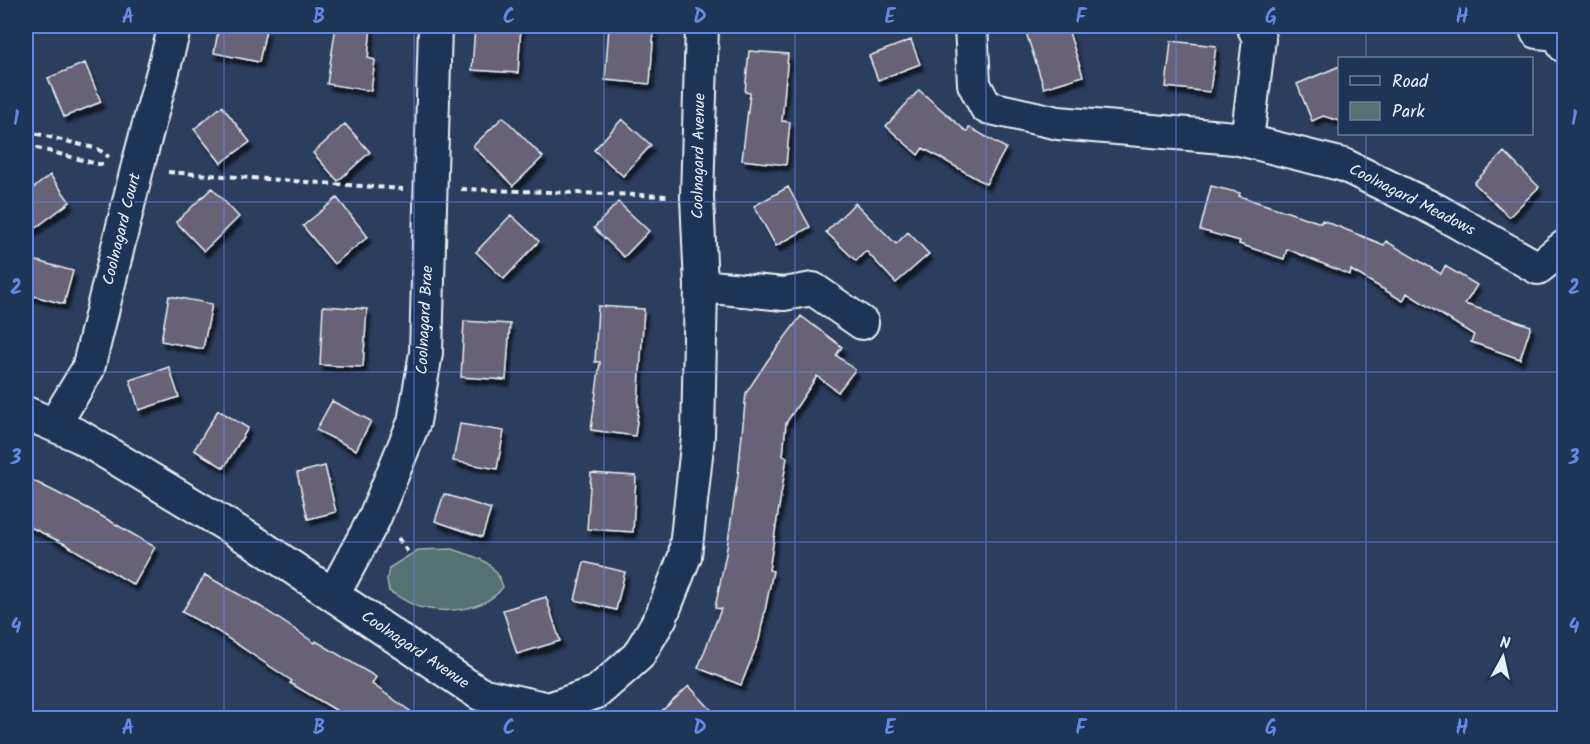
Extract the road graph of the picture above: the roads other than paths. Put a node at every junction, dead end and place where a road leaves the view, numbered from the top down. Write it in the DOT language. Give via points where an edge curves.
graph roads {
  1 [pos="175,26"];
  2 [pos="435,26"];
  3 [pos="702,26"];
  4 [pos="971,26"];
  5 [pos="1253,26"];
  6 [pos="1537,32"];
  7 [pos="1564,46"];
  8 [pos="1247,141"];
  9 [pos="1564,247"];
  10 [pos="700,286"];
  11 [pos="862,323"];
  12 [pos="26,413"];
  13 [pos="54,425"];
  14 [pos="333,595"];
  1 -- 13 [label="street, Coolnagard Court" via="128,166 88,369"];
  2 -- 14 [label="street, Coolnagard Brae" via="426,353 414,422 374,519"];
  3 -- 10 [label="street, Coolnagard Avenue" via="697,197"];
  4 -- 8 [label="street, Coolnagard Meadows" via="974,84 986,107 1058,123"];
  5 -- 8 [label="street" via="1259,39"];
  6 -- 7 [label="street" via="1559,34"];
  8 -- 9 [label="street, Coolnagard Meadows" via="1344,165 1437,210 1538,268"];
  10 -- 11 [label="street" via="784,294 813,289"];
  10 -- 14 [label="street, Coolnagard Avenue" via="698,437 685,556 661,617 638,656 597,692 549,709 480,694"];
  12 -- 13 [label="street, Coolnagard Avenue"];
  13 -- 14 [label="street, Coolnagard Avenue" via="79,436 253,541"];
}
